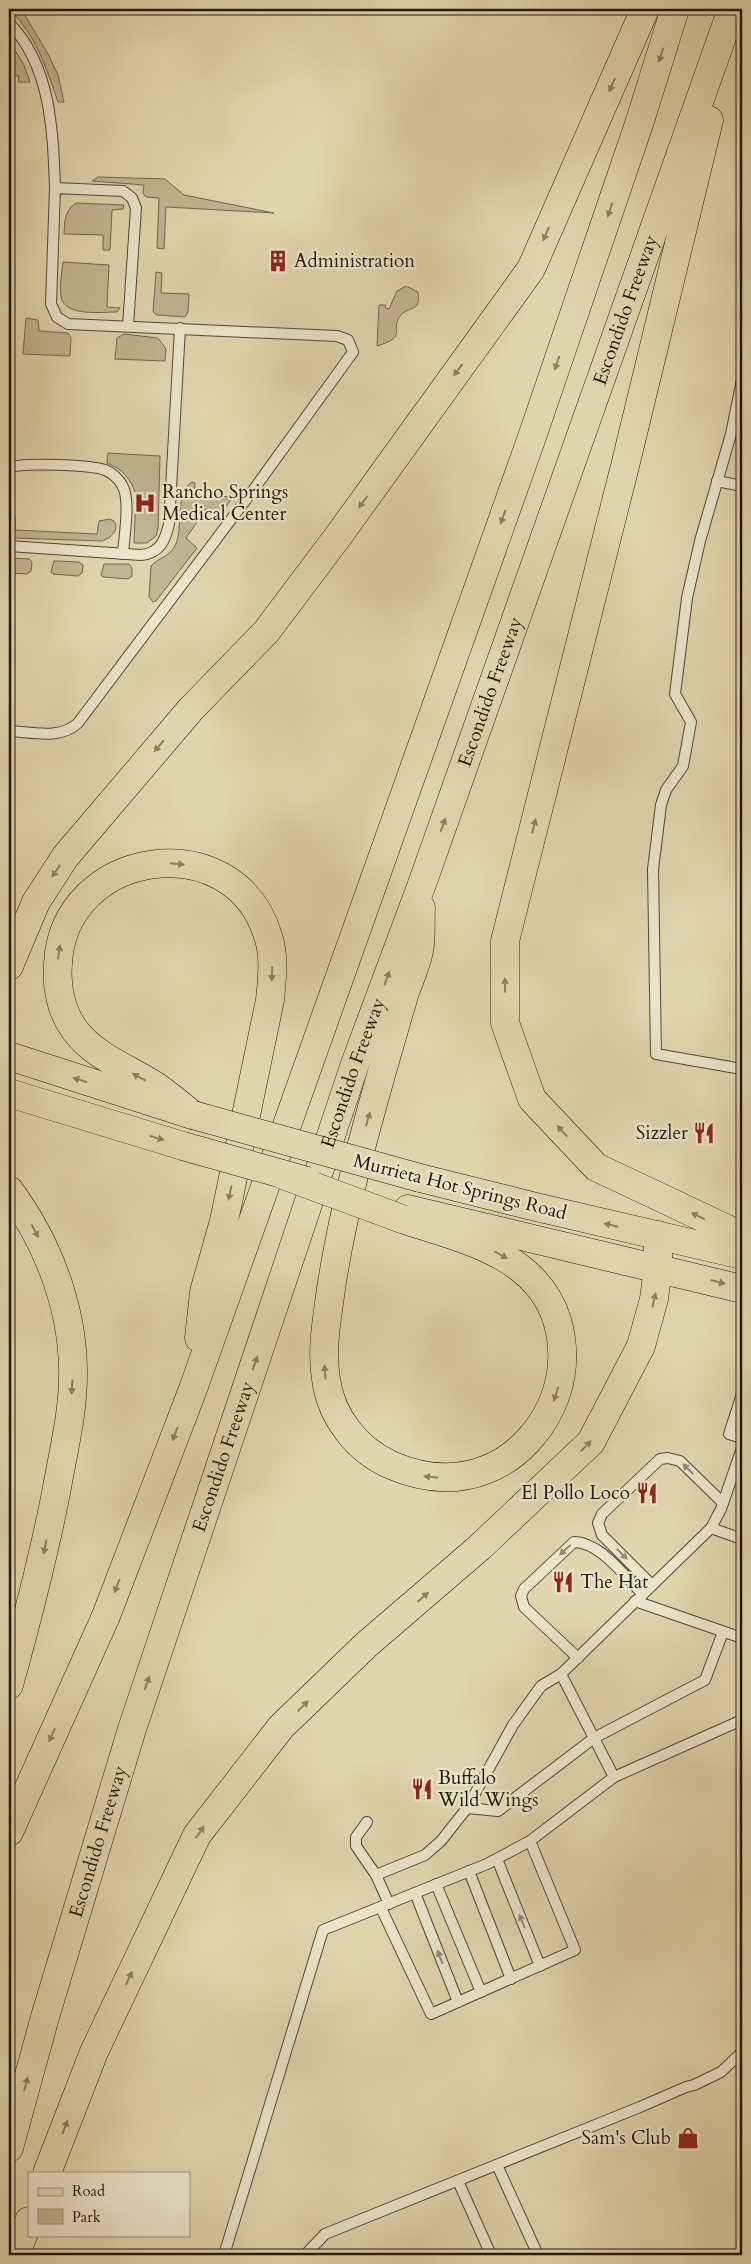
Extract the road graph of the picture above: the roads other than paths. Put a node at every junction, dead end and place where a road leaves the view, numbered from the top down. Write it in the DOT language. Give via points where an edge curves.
graph roads {
  1 [pos="645,9"];
  2 [pos="676,9"];
  3 [pos="734,9"];
  4 [pos="9,23"];
  5 [pos="55,188"];
  6 [pos="128,326"];
  7 [pos="180,328"];
  8 [pos="742,380"];
  9 [pos="9,468"];
  10 [pos="717,481"];
  11 [pos="742,486"];
  12 [pos="9,546"];
  13 [pos="123,554"];
  14 [pos="9,731"];
  15 [pos="422,884"];
  16 [pos="9,966"];
  17 [pos="9,1056"];
  18 [pos="742,1069"];
  19 [pos="9,1093"];
  20 [pos="193,1115"];
  21 [pos="9,1190"];
  22 [pos="404,1214"];
  23 [pos="658,1235"];
  24 [pos="742,1236"];
  25 [pos="742,1255"];
  26 [pos="658,1268"];
  27 [pos="742,1289"];
  28 [pos="193,1389"];
  29 [pos="742,1394"];
  30 [pos="742,1438"];
  31 [pos="742,1448"];
  32 [pos="723,1504"];
  33 [pos="711,1528"];
  34 [pos="742,1539"];
  35 [pos="652,1585"];
  36 [pos="639,1598"];
  37 [pos="723,1632"];
  38 [pos="742,1638"];
  39 [pos="578,1658"];
  40 [pos="561,1674"];
  41 [pos="9,1685"];
  42 [pos="742,1720"];
  43 [pos="594,1738"];
  44 [pos="614,1777"];
  45 [pos="467,1808"];
  46 [pos="366,1822"];
  47 [pos="9,1832"];
  48 [pos="530,1841"];
  49 [pos="497,1859"];
  50 [pos="469,1871"];
  51 [pos="376,1875"];
  52 [pos="436,1884"];
  53 [pos="415,1893"];
  54 [pos="385,1906"];
  55 [pos="540,1966"];
  56 [pos="511,1979"];
  57 [pos="481,1992"];
  58 [pos="458,2002"];
  59 [pos="742,2052"];
  60 [pos="9,2148"];
  61 [pos="497,2166"];
  62 [pos="47,2172"];
  63 [pos="458,2181"];
  64 [pos="28,2223"];
  65 [pos="15,2255"];
  66 [pos="224,2255"];
  67 [pos="305,2255"];
  68 [pos="491,2255"];
  69 [pos="538,2255"];
  1 -- 16 [label="main road, one-way" via="530,269 266,632 191,709 65,857 36,902"];
  2 -- 28 [label="main road, one-way" via="532,437"];
  15 -- 3 [label="main road, Escondido Freeway, one-way"];
  24 -- 3 [label="main road, one-way" via="596,1167 532,1100 505,1023 505,941 625,466"];
  4 -- 5 [label="lane" via="29,51 42,81 49,108"];
  5 -- 6 [label="lane" via="51,304 57,317 68,324"];
  5 -- 6 [label="lane" via="123,191 132,198 136,208"];
  6 -- 7 [label="lane"];
  7 -- 13 [label="lane" via="166,537 160,548 151,554"];
  7 -- 14 [label="lane" via="338,336 348,340 353,352 78,723 70,730 55,733"];
  8 -- 10 [label="lane"];
  9 -- 13 [label="lane" via="43,465 84,468 104,470 116,477 126,495"];
  10 -- 11 [label="lane"];
  10 -- 18 [label="lane" via="687,598 675,694 690,722 684,766 666,790 661,805 653,869 656,1054"];
  12 -- 13 [label="lane"];
  22 -- 15 [label="main road, one-way" via="512,1261 550,1301 555,1315 560,1331 562,1362 560,1382 549,1411 539,1429 510,1457 485,1470 445,1478 423,1476 384,1462 367,1452 340,1419 326,1381 324,1346 334,1269 357,1159 419,950"];
  60 -- 15 [label="main road, Escondido Freeway, one-way" via="132,1729 355,1064"];
  20 -- 17 [label="main road, Murrieta Hot Springs Road, one-way"];
  19 -- 22 [label="main road, one-way, bridge"];
  23 -- 20 [label="main road, Murrieta Hot Springs Road, one-way, bridge" via="536,1208"];
  20 -- 28 [label="main road, one-way" via="157,1087 96,1052 74,1029 58,990 58,952 71,917 85,899 112,877 131,868 179,863 200,867 232,882 256,909 271,950 270,1000 224,1221 204,1292"];
  21 -- 41 [label="main road, one-way" via="24,1210 57,1279 67,1313 73,1369 70,1420 42,1565"];
  22 -- 26 [label="main road, Murrieta Hot Springs Road"];
  23 -- 25 [label="main road, Murrieta Hot Springs Road"];
  23 -- 26 [label="main road"];
  26 -- 27 [label="main road, Murrieta Hot Springs Road, one-way"];
  62 -- 26 [label="main road, one-way" via="94,2052 197,1835 281,1727 366,1645 480,1547 591,1442 641,1346 654,1299"];
  28 -- 47 [label="main road, one-way" via="106,1616"];
  29 -- 30 [label="lane" via="729,1434"];
  31 -- 32 [label="lane"];
  32 -- 33 [label="lane"];
  32 -- 35 [label="lane, one-way" via="680,1462 668,1458 660,1459 602,1514 598,1523 602,1535"];
  33 -- 34 [label="lane"];
  33 -- 35 [label="lane"];
  35 -- 36 [label="lane"];
  36 -- 37 [label="lane"];
  36 -- 39 [label="lane"];
  36 -- 39 [label="lane, one-way" via="594,1547 584,1542 574,1542 524,1589 520,1596 524,1607"];
  37 -- 38 [label="lane"];
  37 -- 43 [label="lane" via="705,1680"];
  39 -- 40 [label="lane"];
  40 -- 43 [label="lane"];
  40 -- 45 [label="lane" via="541,1686 513,1725"];
  42 -- 44 [label="lane"];
  43 -- 44 [label="lane"];
  43 -- 45 [label="lane" via="498,1811"];
  44 -- 48 [label="lane"];
  45 -- 51 [label="lane" via="442,1841 425,1855"];
  46 -- 51 [label="lane" via="356,1837 356,1846"];
  48 -- 49 [label="lane"];
  48 -- 55 [label="lane" via="575,1950"];
  49 -- 50 [label="lane"];
  55 -- 49 [label="lane, one-way"];
  50 -- 52 [label="lane"];
  50 -- 56 [label="lane"];
  51 -- 54 [label="lane"];
  52 -- 53 [label="lane"];
  52 -- 57 [label="lane"];
  53 -- 54 [label="lane"];
  58 -- 53 [label="lane, one-way"];
  54 -- 58 [label="lane" via="431,2014"];
  54 -- 66 [label="lane" via="324,1930"];
  55 -- 56 [label="lane"];
  56 -- 57 [label="lane"];
  57 -- 58 [label="lane"];
  59 -- 61 [label="lane" via="721,2072 694,2085"];
  61 -- 63 [label="lane"];
  61 -- 69 [label="lane"];
  63 -- 67 [label="lane" via="325,2234"];
  63 -- 68 [label="lane"];
  64 -- 65 [label="main road"];
}
